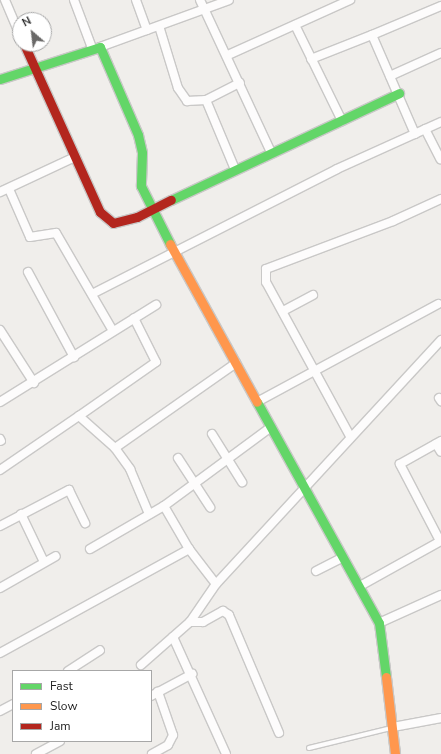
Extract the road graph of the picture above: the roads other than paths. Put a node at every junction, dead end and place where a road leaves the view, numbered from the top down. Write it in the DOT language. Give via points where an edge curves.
graph roads {
  1 [pos="5,0"];
  2 [pos="74,0"];
  3 [pos="136,0"];
  4 [pos="200,0"];
  5 [pos="229,0"];
  6 [pos="350,0"];
  7 [pos="441,6"];
  8 [pos="204,9"];
  9 [pos="12,16"];
  10 [pos="295,25"];
  11 [pos="159,26"];
  12 [pos="147,30"];
  13 [pos="372,35"];
  14 [pos="96,47"];
  15 [pos="28,52"];
  16 [pos="441,54"];
  17 [pos="228,55"];
  18 [pos="311,59"];
  19 [pos="35,68"];
  20 [pos="390,76"];
  21 [pos="0,79"];
  22 [pos="240,84"];
  23 [pos="399,94"];
  24 [pos="206,100"];
  25 [pos="342,121"];
  26 [pos="441,122"];
  27 [pos="425,129"];
  28 [pos="415,134"];
  29 [pos="271,152"];
  30 [pos="75,157"];
  31 [pos="440,160"];
  32 [pos="234,167"];
  33 [pos="3,190"];
  34 [pos="441,199"];
  35 [pos="151,209"];
  36 [pos="175,254"];
  37 [pos="28,272"];
  38 [pos="92,294"];
  39 [pos="313,295"];
  40 [pos="438,304"];
  41 [pos="156,305"];
  42 [pos="283,311"];
  43 [pos="134,318"];
  44 [pos="0,330"];
  45 [pos="113,331"];
  46 [pos="441,340"];
  47 [pos="74,356"];
  48 [pos="236,363"];
  49 [pos="314,371"];
  50 [pos="34,383"];
  51 [pos="0,402"];
  52 [pos="256,402"];
  53 [pos="79,416"];
  54 [pos="271,426"];
  55 [pos="212,434"];
  56 [pos="350,436"];
  57 [pos="439,443"];
  58 [pos="114,448"];
  59 [pos="441,452"];
  60 [pos="178,458"];
  61 [pos="227,458"];
  62 [pos="0,470"];
  63 [pos="242,482"];
  64 [pos="193,483"];
  65 [pos="304,486"];
  66 [pos="164,506"];
  67 [pos="210,507"];
  68 [pos="21,514"];
  69 [pos="149,514"];
  70 [pos="85,523"];
  71 [pos="0,526"];
  72 [pos="441,541"];
  73 [pos="189,549"];
  74 [pos="90,550"];
  75 [pos="56,556"];
  76 [pos="342,558"];
  77 [pos="44,562"];
  78 [pos="316,571"];
  79 [pos="216,584"];
  80 [pos="360,586"];
  81 [pos="0,588"];
  82 [pos="441,595"];
  83 [pos="190,622"];
  84 [pos="379,623"];
  85 [pos="173,637"];
  86 [pos="100,650"];
  87 [pos="0,653"];
  88 [pos="141,665"];
  89 [pos="70,670"];
  90 [pos="192,674"];
  91 [pos="154,694"];
  92 [pos="12,705"];
  93 [pos="0,711"];
  94 [pos="441,718"];
  95 [pos="393,727"];
  96 [pos="279,733"];
  97 [pos="58,742"];
  98 [pos="309,748"];
  99 [pos="36,754"];
  100 [pos="152,754"];
  101 [pos="226,754"];
  102 [pos="395,754"];
  1 -- 9 [label="street"];
  2 -- 14 [label="street"];
  3 -- 12 [label="street"];
  4 -- 8 [label="street"];
  5 -- 8 [label="street"];
  6 -- 10 [label="street"];
  7 -- 13 [label="street"];
  8 -- 11 [label="street"];
  8 -- 17 [label="street"];
  10 -- 17 [label="street"];
  10 -- 18 [label="street"];
  11 -- 12 [label="street"];
  11 -- 24 [label="street" via="178,88 187,101"];
  12 -- 14 [label="street"];
  13 -- 18 [label="street"];
  13 -- 20 [label="street"];
  14 -- 19 [label="street"];
  14 -- 35 [label="street" via="138,135 142,153 141,186"];
  15 -- 19 [label="street"];
  16 -- 20 [label="street"];
  17 -- 22 [label="street"];
  18 -- 25 [label="street"];
  19 -- 21 [label="street"];
  19 -- 30 [label="street"];
  20 -- 23 [label="street"];
  22 -- 24 [label="street"];
  22 -- 29 [label="street"];
  23 -- 25 [label="street"];
  23 -- 28 [label="street"];
  24 -- 32 [label="street"];
  25 -- 29 [label="street"];
  26 -- 27 [label="street"];
  27 -- 28 [label="street"];
  27 -- 31 [label="street"];
  28 -- 36 [label="street" via="337,169"];
  29 -- 32 [label="street"];
  30 -- 33 [label="street"];
  30 -- 35 [label="street" via="100,212 108,222 121,222"];
  32 -- 35 [label="street"];
  33 -- 38 [label="street" via="30,236 56,233"];
  34 -- 42 [label="street" via="393,221 271,265 264,277"];
  35 -- 36 [label="street"];
  36 -- 38 [label="street"];
  36 -- 48 [label="street"];
  37 -- 47 [label="street"];
  38 -- 45 [label="street"];
  39 -- 42 [label="street"];
  40 -- 49 [label="street"];
  41 -- 43 [label="street"];
  42 -- 49 [label="street"];
  43 -- 45 [label="street"];
  43 -- 53 [label="street" via="156,362"];
  44 -- 50 [label="street"];
  45 -- 47 [label="street"];
  46 -- 56 [label="street"];
  47 -- 50 [label="street"];
  48 -- 52 [label="street"];
  48 -- 58 [label="street"];
  49 -- 52 [label="street"];
  49 -- 56 [label="street"];
  50 -- 51 [label="street"];
  52 -- 54 [label="street"];
  53 -- 58 [label="street"];
  53 -- 62 [label="street"];
  54 -- 61 [label="street"];
  54 -- 65 [label="street"];
  55 -- 61 [label="street"];
  56 -- 65 [label="street"];
  57 -- 59 [label="street"];
  57 -- 72 [label="street" via="400,464"];
  58 -- 69 [label="street" via="130,468"];
  60 -- 64 [label="street"];
  61 -- 63 [label="street"];
  61 -- 64 [label="street"];
  64 -- 66 [label="street"];
  64 -- 67 [label="street"];
  65 -- 76 [label="street"];
  65 -- 79 [label="street"];
  66 -- 69 [label="street"];
  66 -- 73 [label="street"];
  68 -- 70 [label="street" via="69,490"];
  68 -- 71 [label="street"];
  68 -- 77 [label="street"];
  69 -- 74 [label="street"];
  72 -- 80 [label="street"];
  73 -- 79 [label="street"];
  73 -- 87 [label="street"];
  75 -- 77 [label="street"];
  76 -- 78 [label="street"];
  76 -- 80 [label="street"];
  77 -- 81 [label="street"];
  79 -- 83 [label="street"];
  80 -- 84 [label="street"];
  82 -- 84 [label="street"];
  83 -- 85 [label="street"];
  83 -- 96 [label="street" via="203,622 223,612 229,616"];
  84 -- 95 [label="street"];
  85 -- 88 [label="street"];
  85 -- 90 [label="street"];
  86 -- 89 [label="street"];
  90 -- 91 [label="street"];
  90 -- 101 [label="street"];
  91 -- 100 [label="street" via="173,734 168,745"];
  92 -- 93 [label="street"];
  94 -- 95 [label="street"];
  95 -- 98 [label="lane"];
  95 -- 102 [label="street"];
  97 -- 99 [label="street"];
}
